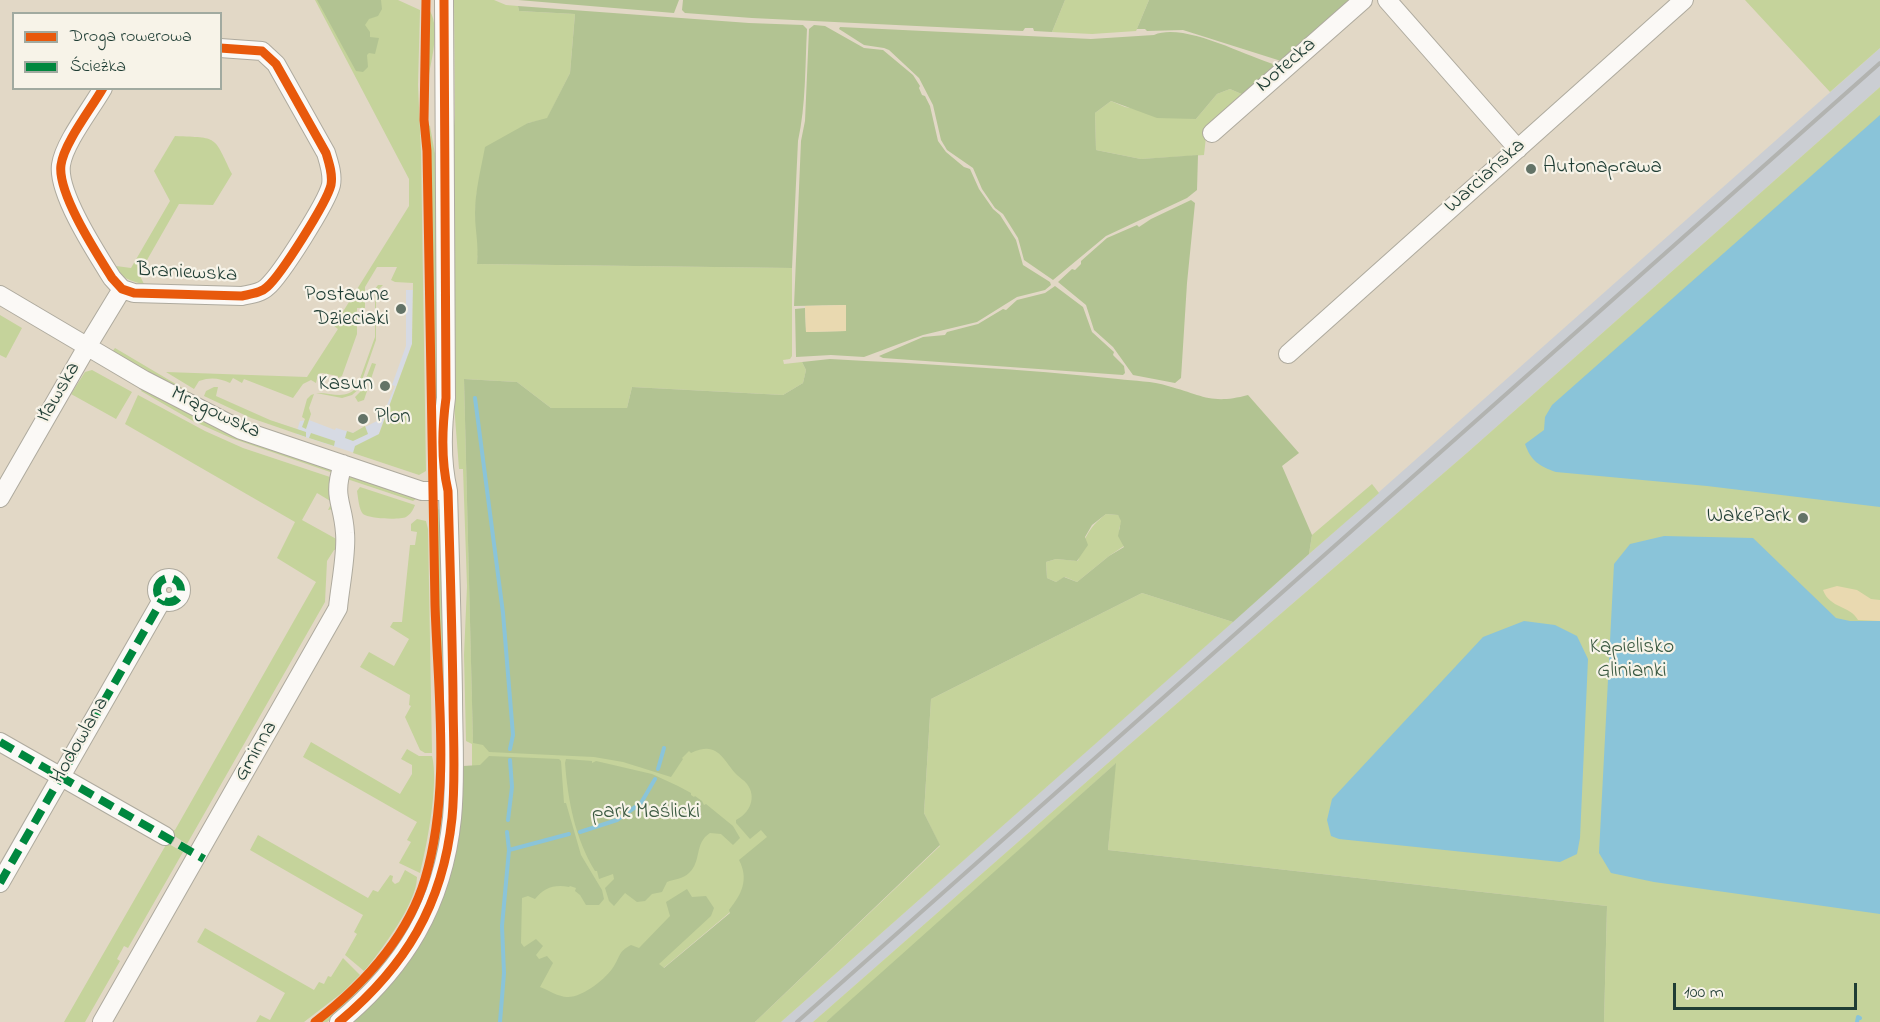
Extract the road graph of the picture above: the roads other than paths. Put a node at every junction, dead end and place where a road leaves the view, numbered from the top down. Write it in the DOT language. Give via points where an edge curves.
graph roads {
  1 [pos="1363,0"];
  2 [pos="1387,0"];
  3 [pos="1684,0"];
  4 [pos="438,1"];
  5 [pos="222,48"];
  6 [pos="102,90"];
  7 [pos="1212,133"];
  8 [pos="1518,149"];
  9 [pos="123,289"];
  10 [pos="0,295"];
  11 [pos="88,345"];
  12 [pos="1288,354"];
  13 [pos="343,464"];
  14 [pos="448,491"];
  15 [pos="0,498"];
  16 [pos="162,600"];
  17 [pos="0,742"];
  18 [pos="61,777"];
  19 [pos="165,836"];
  20 [pos="0,883"];
  21 [pos="102,1022"];
  22 [pos="339,1022"];
  1 -- 7 [label="street, Notecka"];
  2 -- 8 [label="street"];
  3 -- 8 [label="street, Warciańska"];
  4 -- 14 [label="street" via="444,473"];
  5 -- 9 [label="street, Braniewska" via="262,51 276,64 326,153 331,184 325,201 278,275 254,294 147,293"];
  6 -- 9 [label="street, Braniewska" via="66,149 61,174 68,199 102,262"];
  8 -- 12 [label="street, Warciańska"];
  9 -- 11 [label="street, Iławska"];
  10 -- 11 [label="street, Mrągowska"];
  11 -- 13 [label="street, Mrągowska" via="166,392 241,430"];
  11 -- 15 [label="street, Iławska"];
  13 -- 14 [label="street, Mrągowska" via="422,491"];
  13 -- 21 [label="street, Gminna" via="337,491 346,534 338,608"];
  14 -- 22 [label="street" via="454,784 447,851 432,902 411,944 378,987"];
  16 -- 18 [label="street, Hodowlana"];
  17 -- 18 [label="street"];
  18 -- 19 [label="street"];
  18 -- 20 [label="street, Hodowlana"];
}
